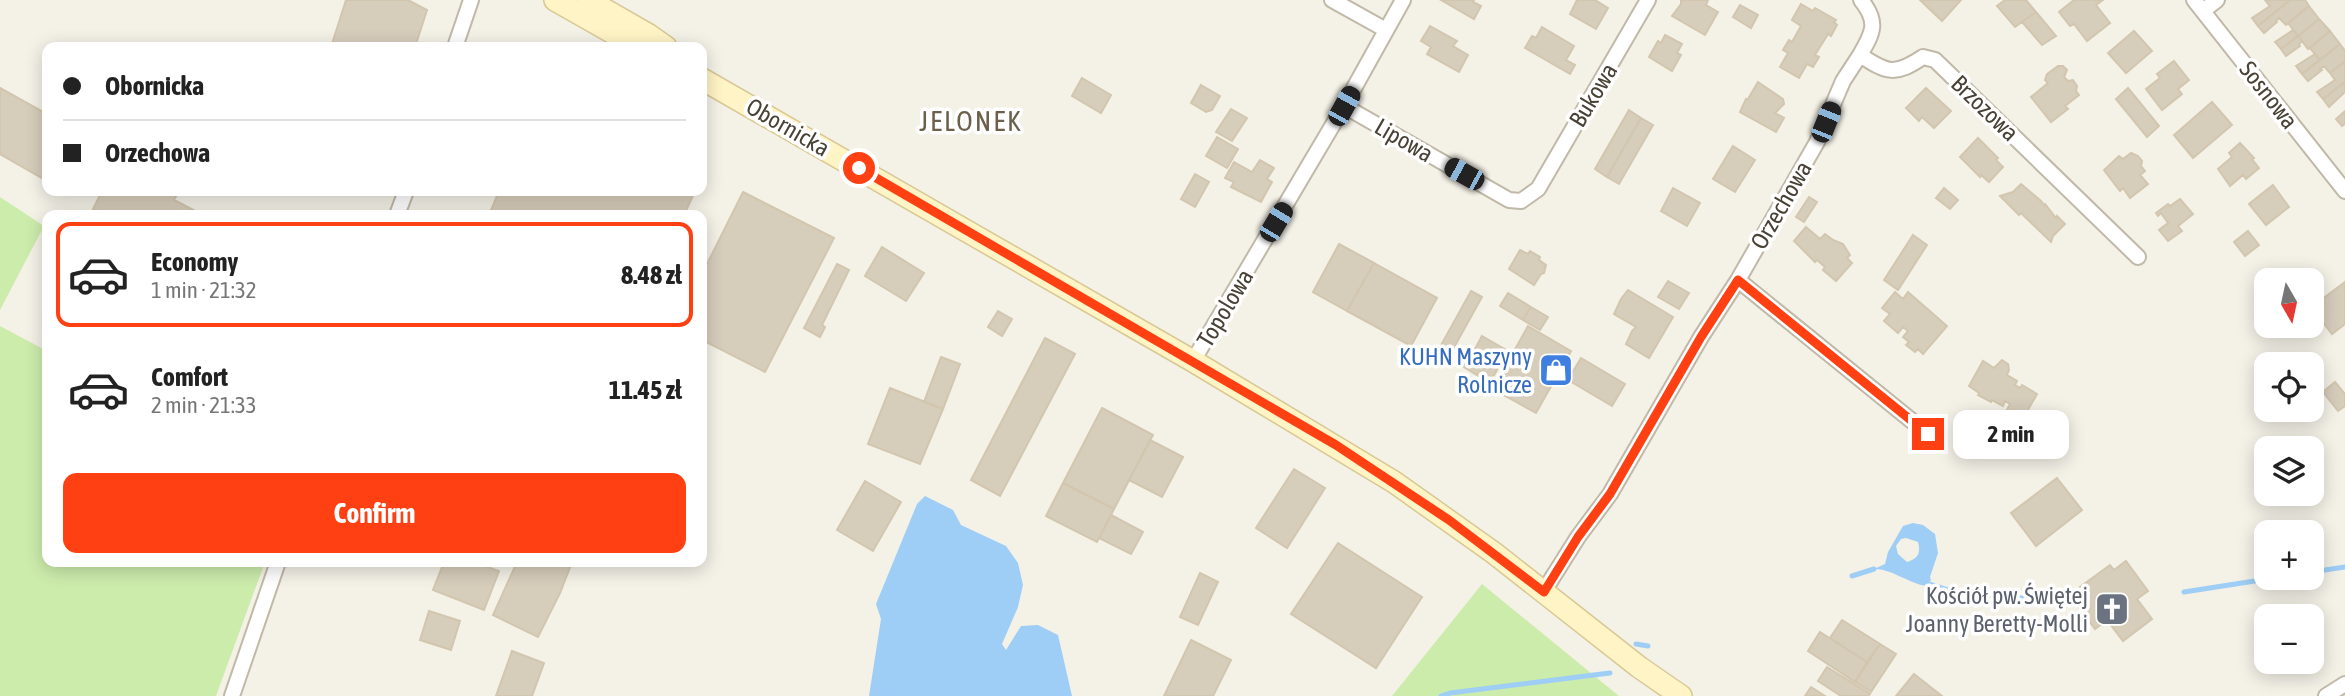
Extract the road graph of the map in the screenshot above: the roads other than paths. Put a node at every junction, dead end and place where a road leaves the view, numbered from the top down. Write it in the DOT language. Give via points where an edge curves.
graph roads {
  1 [pos="471,0"];
  2 [pos="555,0"];
  3 [pos="588,0"];
  4 [pos="1332,0"];
  5 [pos="1403,0"];
  6 [pos="1648,0"];
  7 [pos="1861,0"];
  8 [pos="2217,0"];
  9 [pos="2198,6"];
  10 [pos="1386,30"];
  11 [pos="457,42"];
  12 [pos="629,42"];
  13 [pos="659,42"];
  14 [pos="1860,55"];
  15 [pos="707,80"];
  16 [pos="1344,106"];
  17 [pos="1538,189"];
  18 [pos="2345,191"];
  19 [pos="2138,257"];
  20 [pos="1738,280"];
  21 [pos="1193,361"];
  22 [pos="1928,434"];
  23 [pos="276,567"];
  24 [pos="1544,592"];
  25 [pos="1639,667"];
  26 [pos="2345,684"];
  27 [pos="232,696"];
  28 [pos="1669,696"];
  29 [pos="1681,696"];
  30 [pos="2326,696"];
  1 -- 11 [label="street"];
  2 -- 12 [label="main road"];
  3 -- 13 [label="main road"];
  4 -- 10 [label="street"];
  5 -- 10 [label="street, Topolowa"];
  6 -- 17 [label="street, Bukowa"];
  7 -- 14 [label="street" via="1874,25"];
  8 -- 9 [label="street"];
  9 -- 18 [label="street, Sosnowa"];
  10 -- 16 [label="street, Topolowa"];
  14 -- 19 [label="street, Brzozowa" via="1894,72 1923,57 1935,60"];
  14 -- 20 [label="street, Orzechowa" via="1843,80 1817,142"];
  15 -- 21 [label="main road, Obornicka"];
  16 -- 17 [label="street, Lipowa" via="1508,200 1521,201"];
  16 -- 21 [label="street, Topolowa"];
  20 -- 22 [label="street"];
  20 -- 24 [label="street, Orzechowa" via="1610,494"];
  21 -- 24 [label="main road, Obornicka" via="1394,482"];
  23 -- 27 [label="street"];
  24 -- 25 [label="main road, Obornicka"];
  25 -- 28 [label="main road, Obornicka"];
  25 -- 29 [label="main road, Obornicka"];
  26 -- 30 [label="street"];
}
